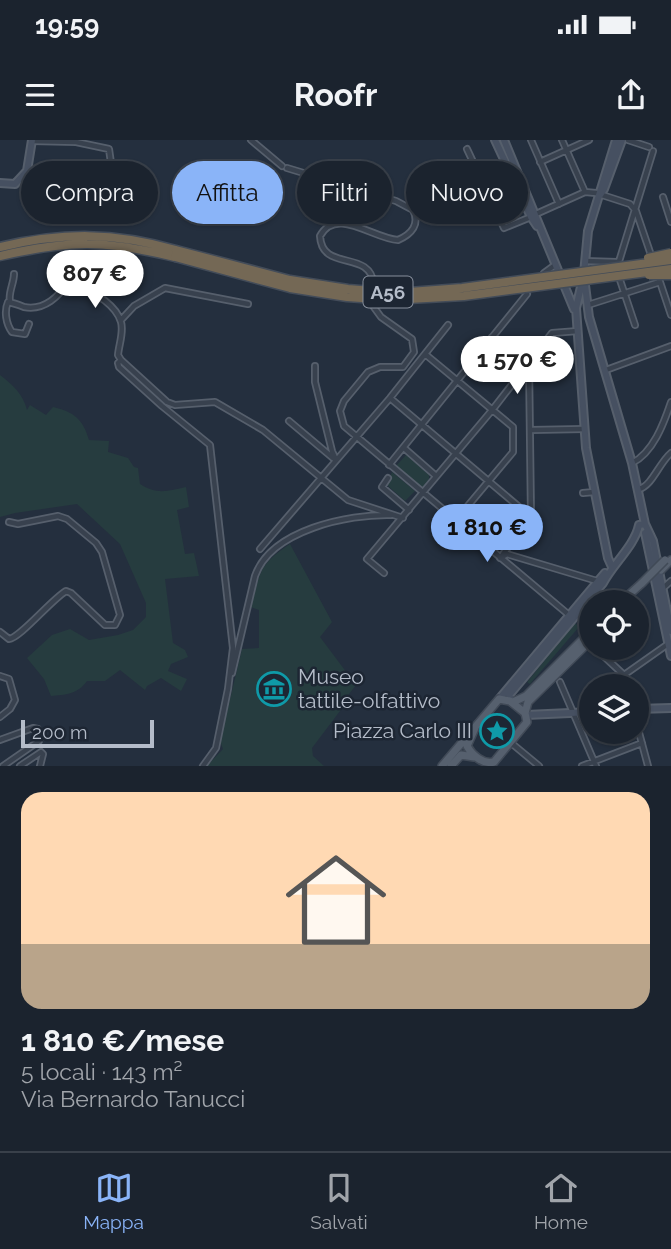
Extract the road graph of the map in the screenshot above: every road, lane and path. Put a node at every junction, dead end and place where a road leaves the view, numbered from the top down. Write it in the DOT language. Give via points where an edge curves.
graph roads {
  1 [pos="32,140"];
  2 [pos="251,140"];
  3 [pos="495,140"];
  4 [pos="505,140"];
  5 [pos="531,140"];
  6 [pos="562,140"];
  7 [pos="589,140"];
  8 [pos="616,140"];
  9 [pos="622,140"];
  10 [pos="628,140"];
  11 [pos="467,149"];
  12 [pos="566,150"];
  13 [pos="111,161"];
  14 [pos="540,162"];
  15 [pos="0,183"];
  16 [pos="585,192"];
  17 [pos="600,195"];
  18 [pos="663,197"];
  19 [pos="559,204"];
  20 [pos="635,207"];
  21 [pos="533,216"];
  22 [pos="671,222"];
  23 [pos="0,247"];
  24 [pos="175,253"];
  25 [pos="671,253"];
  26 [pos="0,256"];
  27 [pos="671,260"];
  28 [pos="584,261"];
  29 [pos="617,262"];
  30 [pos="555,265"];
  31 [pos="604,269"];
  32 [pos="671,269"];
  33 [pos="544,273"];
  34 [pos="14,274"];
  35 [pos="584,274"];
  36 [pos="622,275"];
  37 [pos="671,275"];
  38 [pos="660,282"];
  39 [pos="374,285"];
  40 [pos="566,293"];
  41 [pos="624,294"];
  42 [pos="527,295"];
  43 [pos="576,301"];
  44 [pos="10,302"];
  45 [pos="248,304"];
  46 [pos="588,305"];
  47 [pos="373,306"];
  48 [pos="576,313"];
  49 [pos="671,316"];
  50 [pos="589,317"];
  51 [pos="121,320"];
  52 [pos="29,324"];
  53 [pos="448,325"];
  54 [pos="635,326"];
  55 [pos="578,331"];
  56 [pos="492,338"];
  57 [pos="671,346"];
  58 [pos="425,354"];
  59 [pos="121,360"];
  60 [pos="528,363"];
  61 [pos="315,366"];
  62 [pos="606,370"];
  63 [pos="458,379"];
  64 [pos="390,398"];
  65 [pos="671,402"];
  66 [pos="493,409"];
  67 [pos="289,421"];
  68 [pos="422,425"];
  69 [pos="583,429"];
  70 [pos="531,430"];
  71 [pos="356,437"];
  72 [pos="404,448"];
  73 [pos="456,452"];
  74 [pos="671,453"];
  75 [pos="337,460"];
  76 [pos="632,463"];
  77 [pos="389,465"];
  78 [pos="436,476"];
  79 [pos="388,478"];
  80 [pos="321,479"];
  81 [pos="489,481"];
  82 [pos="639,489"];
  83 [pos="423,492"];
  84 [pos="594,492"];
  85 [pos="583,493"];
  86 [pos="409,510"];
  87 [pos="391,515"];
  88 [pos="531,517"];
  89 [pos="402,518"];
  90 [pos="456,520"];
  91 [pos="9,522"];
  92 [pos="641,532"];
  93 [pos="648,542"];
  94 [pos="260,549"];
  95 [pos="500,558"];
  96 [pos="669,558"];
  97 [pos="612,567"];
  98 [pos="384,573"];
  99 [pos="597,581"];
  100 [pos="671,581"];
  101 [pos="643,584"];
  102 [pos="671,587"];
  103 [pos="662,589"];
  104 [pos="636,590"];
  105 [pos="638,590"];
  106 [pos="571,617"];
  107 [pos="670,623"];
  108 [pos="671,631"];
  109 [pos="0,632"];
  110 [pos="579,643"];
  111 [pos="668,643"];
  112 [pos="579,655"];
  113 [pos="671,656"];
  114 [pos="609,660"];
  115 [pos="623,674"];
  116 [pos="625,674"];
  117 [pos="0,676"];
  118 [pos="560,682"];
  119 [pos="228,689"];
  120 [pos="500,698"];
  121 [pos="512,702"];
  122 [pos="671,708"];
  123 [pos="649,709"];
  124 [pos="573,712"];
  125 [pos="579,712"];
  126 [pos="526,714"];
  127 [pos="0,717"];
  128 [pos="475,728"];
  129 [pos="0,740"];
  130 [pos="510,742"];
  131 [pos="640,744"];
  132 [pos="642,744"];
  133 [pos="481,763"];
  134 [pos="494,764"];
  135 [pos="595,764"];
  136 [pos="3,766"];
  137 [pos="20,766"];
  138 [pos="40,766"];
  139 [pos="203,766"];
  140 [pos="442,766"];
  141 [pos="451,766"];
  142 [pos="540,766"];
  143 [pos="582,766"];
  144 [pos="648,766"];
  1 -- 13 [label="street" via="109,149"];
  1 -- 15 [label="main road" via="24,176 11,185"];
  2 -- 39 [label="street" via="286,168 413,209 414,228 398,240 348,224 335,223 323,230 322,248 329,255 366,267"];
  3 -- 21 [label="main road"];
  4 -- 21 [label="main road"];
  5 -- 14 [label="street"];
  6 -- 12 [label="street"];
  7 -- 12 [label="street"];
  8 -- 17 [label="main road"];
  9 -- 17 [label="main road"];
  10 -- 20 [label="street" via="651,149"];
  11 -- 21 [label="street" via="503,227"];
  12 -- 14 [label="street"];
  12 -- 16 [label="street"];
  14 -- 19 [label="street"];
  16 -- 17 [label="street"];
  16 -- 19 [label="street"];
  17 -- 20 [label="street"];
  17 -- 28 [label="main road"];
  18 -- 22 [label="street"];
  19 -- 21 [label="street"];
  20 -- 29 [label="street"];
  20 -- 38 [label="street"];
  21 -- 30 [label="main road"];
  23 -- 24 [label="highway, A56" via="75,234 124,238"];
  24 -- 26 [label="highway, A56" via="93,243"];
  24 -- 31 [label="highway, A56, bridge" via="290,280 396,293"];
  24 -- 36 [label="highway, bridge" via="290,288 390,300 454,297"];
  25 -- 31 [label="highway, A56, bridge"];
  27 -- 31 [label="highway, bridge"];
  28 -- 29 [label="street"];
  28 -- 35 [label="main road"];
  29 -- 41 [label="street"];
  30 -- 33 [label="street"];
  30 -- 40 [label="main road"];
  32 -- 36 [label="highway, bridge"];
  34 -- 44 [label="street"];
  35 -- 43 [label="main road"];
  35 -- 46 [label="main road"];
  36 -- 37 [label="highway, bridge"];
  38 -- 41 [label="street"];
  38 -- 49 [label="street"];
  40 -- 43 [label="main road"];
  40 -- 48 [label="main road"];
  41 -- 46 [label="street"];
  41 -- 54 [label="street"];
  42 -- 56 [label="street"];
  43 -- 48 [label="main road"];
  43 -- 50 [label="main road"];
  44 -- 51 [label="street" via="44,306 70,280 106,301"];
  44 -- 52 [label="street" via="6,304 7,324 12,332 25,334"];
  45 -- 51 [label="street" via="165,288 134,306"];
  46 -- 50 [label="main road"];
  47 -- 71 [label="street" via="412,340 414,352 403,366 368,372 344,401 341,419"];
  48 -- 55 [label="main road"];
  50 -- 62 [label="main road"];
  51 -- 59 [label="street"];
  53 -- 58 [label="street"];
  55 -- 60 [label="street" via="552,333"];
  55 -- 69 [label="main road"];
  56 -- 60 [label="street"];
  56 -- 63 [label="street"];
  57 -- 62 [label="street"];
  58 -- 63 [label="street"];
  58 -- 64 [label="street"];
  59 -- 80 [label="street" via="167,402 215,402 264,430"];
  59 -- 119 [label="street" via="119,366 210,446 233,648"];
  60 -- 66 [label="street"];
  60 -- 70 [label="street"];
  61 -- 75 [label="street" via="331,451"];
  62 -- 76 [label="main road"];
  63 -- 66 [label="street"];
  63 -- 68 [label="street"];
  64 -- 68 [label="street"];
  64 -- 71 [label="street"];
  65 -- 76 [label="street" via="656,436"];
  66 -- 73 [label="street"];
  66 -- 81 [label="street" via="513,427 513,452"];
  67 -- 75 [label="street"];
  68 -- 72 [label="street"];
  68 -- 73 [label="street"];
  69 -- 70 [label="street"];
  69 -- 84 [label="main road"];
  70 -- 88 [label="street"];
  71 -- 75 [label="street"];
  71 -- 77 [label="street"];
  72 -- 77 [label="street"];
  72 -- 78 [label="street"];
  73 -- 78 [label="street"];
  73 -- 81 [label="street"];
  74 -- 82 [label="street" via="648,485"];
  75 -- 80 [label="street"];
  76 -- 82 [label="main road"];
  77 -- 83 [label="street"];
  78 -- 83 [label="street"];
  79 -- 86 [label="street" via="382,487"];
  80 -- 87 [label="street" via="348,500"];
  80 -- 94 [label="street"];
  81 -- 88 [label="street"];
  81 -- 90 [label="street"];
  82 -- 92 [label="main road"];
  83 -- 86 [label="street"];
  83 -- 90 [label="street"];
  84 -- 85 [label="street"];
  84 -- 97 [label="main road"];
  86 -- 89 [label="street"];
  87 -- 89 [label="street"];
  87 -- 119 [label="street" via="333,521 269,553 255,576"];
  88 -- 95 [label="street"];
  89 -- 98 [label="street" via="367,559"];
  90 -- 95 [label="street"];
  91 -- 109 [label="street" via="63,517 104,556 119,611 118,621 111,626 103,624 69,592 63,592 16,638"];
  92 -- 93 [label="main road"];
  92 -- 93 [label="main road"];
  92 -- 97 [label="main road"];
  92 -- 103 [label="main road" via="653,541"];
  93 -- 111 [label="main road"];
  95 -- 99 [label="street" via="507,554"];
  95 -- 106 [label="street"];
  96 -- 101 [label="main road, bridge"];
  96 -- 101 [label="main road, bridge"];
  97 -- 99 [label="main road"];
  97 -- 106 [label="main road"];
  99 -- 106 [label="main road"];
  100 -- 103 [label="street"];
  101 -- 104 [label="main road"];
  101 -- 105 [label="main road"];
  102 -- 103 [label="street"];
  103 -- 107 [label="main road"];
  106 -- 120 [label="main road"];
  106 -- 121 [label="main road" via="509,695"];
  107 -- 108 [label="main road"];
  110 -- 121 [label="main road" via="526,696"];
  111 -- 113 [label="main road"];
  111 -- 116 [label="street"];
  112 -- 126 [label="main road" via="528,702"];
  114 -- 115 [label="street"];
  117 -- 127 [label="street" via="9,678 15,700"];
  118 -- 124 [label="street"];
  119 -- 139 [label="street" via="215,751"];
  120 -- 121 [label="main road"];
  120 -- 128 [label="main road"];
  121 -- 126 [label="main road"];
  122 -- 123 [label="main road"];
  124 -- 125 [label="main road"];
  124 -- 126 [label="main road"];
  124 -- 135 [label="street"];
  126 -- 130 [label="main road" via="527,722"];
  128 -- 133 [label="main road" via="467,746"];
  128 -- 140 [label="main road"];
  129 -- 136 [label="street" via="33,728 41,735"];
  130 -- 134 [label="main road"];
  130 -- 142 [label="street"];
  131 -- 135 [label="street"];
  132 -- 144 [label="street"];
  133 -- 134 [label="main road"];
  133 -- 141 [label="main road" via="461,755"];
  135 -- 143 [label="street"];
  137 -- 138 [label="street" via="41,752"];
}
